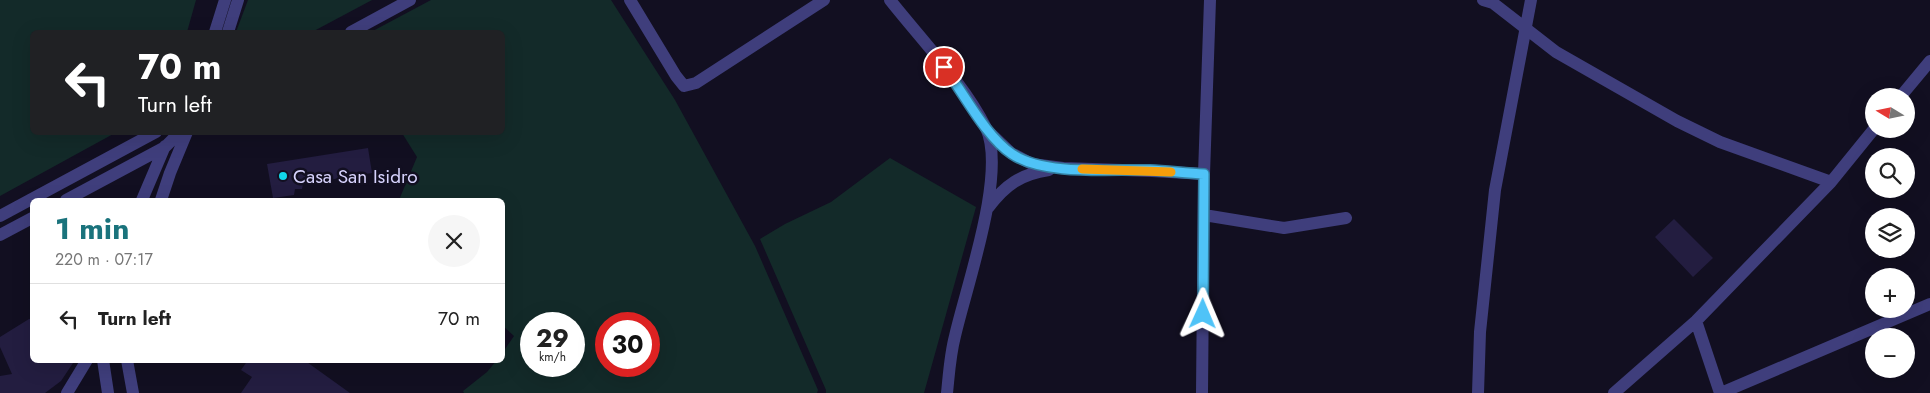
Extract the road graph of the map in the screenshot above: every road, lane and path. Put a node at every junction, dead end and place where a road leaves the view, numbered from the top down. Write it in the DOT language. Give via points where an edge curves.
graph roads {
  1 [pos="224,0"];
  2 [pos="238,0"];
  3 [pos="410,0"];
  4 [pos="630,0"];
  5 [pos="824,0"];
  6 [pos="890,0"];
  7 [pos="1210,0"];
  8 [pos="1483,0"];
  9 [pos="1531,0"];
  10 [pos="1526,28"];
  11 [pos="216,30"];
  12 [pos="229,30"];
  13 [pos="355,30"];
  14 [pos="1930,61"];
  15 [pos="1908,88"];
  16 [pos="986,129"];
  17 [pos="150,135"];
  18 [pos="170,135"];
  19 [pos="177,135"];
  20 [pos="186,135"];
  21 [pos="1867,138"];
  22 [pos="165,147"];
  23 [pos="1063,168"];
  24 [pos="1204,174"];
  25 [pos="1831,182"];
  26 [pos="33,198"];
  27 [pos="70,198"];
  28 [pos="143,198"];
  29 [pos="162,198"];
  30 [pos="30,200"];
  31 [pos="986,210"];
  32 [pos="1204,215"];
  33 [pos="0,216"];
  34 [pos="1346,218"];
  35 [pos="30,219"];
  36 [pos="0,235"];
  37 [pos="1930,304"];
  38 [pos="1696,321"];
  39 [pos="85,363"];
  40 [pos="103,363"];
  41 [pos="127,363"];
  42 [pos="67,393"];
  43 [pos="108,393"];
  44 [pos="132,393"];
  45 [pos="947,393"];
  46 [pos="1202,393"];
  47 [pos="1478,393"];
  48 [pos="1614,393"];
  49 [pos="1721,393"];
  1 -- 11 [label="street"];
  2 -- 12 [label="street"];
  3 -- 13 [label="street"];
  4 -- 5 [label="street" via="684,86 696,83"];
  6 -- 16 [label="street" via="954,80"];
  7 -- 24 [label="street"];
  8 -- 10 [label="street" via="1493,3"];
  9 -- 10 [label="street"];
  10 -- 25 [label="street" via="1556,52 1677,121 1720,142"];
  10 -- 47 [label="street" via="1495,190 1480,332"];
  14 -- 15 [label="street"];
  16 -- 23 [label="street" via="1011,153 1032,164"];
  16 -- 31 [label="street" via="992,151 992,178"];
  17 -- 26 [label="street"];
  18 -- 22 [label="street"];
  19 -- 22 [label="street"];
  20 -- 29 [label="street"];
  21 -- 25 [label="street"];
  22 -- 27 [label="street"];
  22 -- 28 [label="street"];
  23 -- 24 [label="street"];
  23 -- 31 [label="street" via="1036,172 1013,182"];
  24 -- 32 [label="street"];
  25 -- 38 [label="street"];
  30 -- 33 [label="street"];
  31 -- 45 [label="street" via="954,338"];
  32 -- 34 [label="street" via="1284,228"];
  32 -- 46 [label="street"];
  35 -- 36 [label="street"];
  37 -- 49 [label="street"];
  38 -- 48 [label="street"];
  38 -- 49 [label="street"];
  39 -- 42 [label="street"];
  40 -- 43 [label="street"];
  41 -- 44 [label="street"];
}
